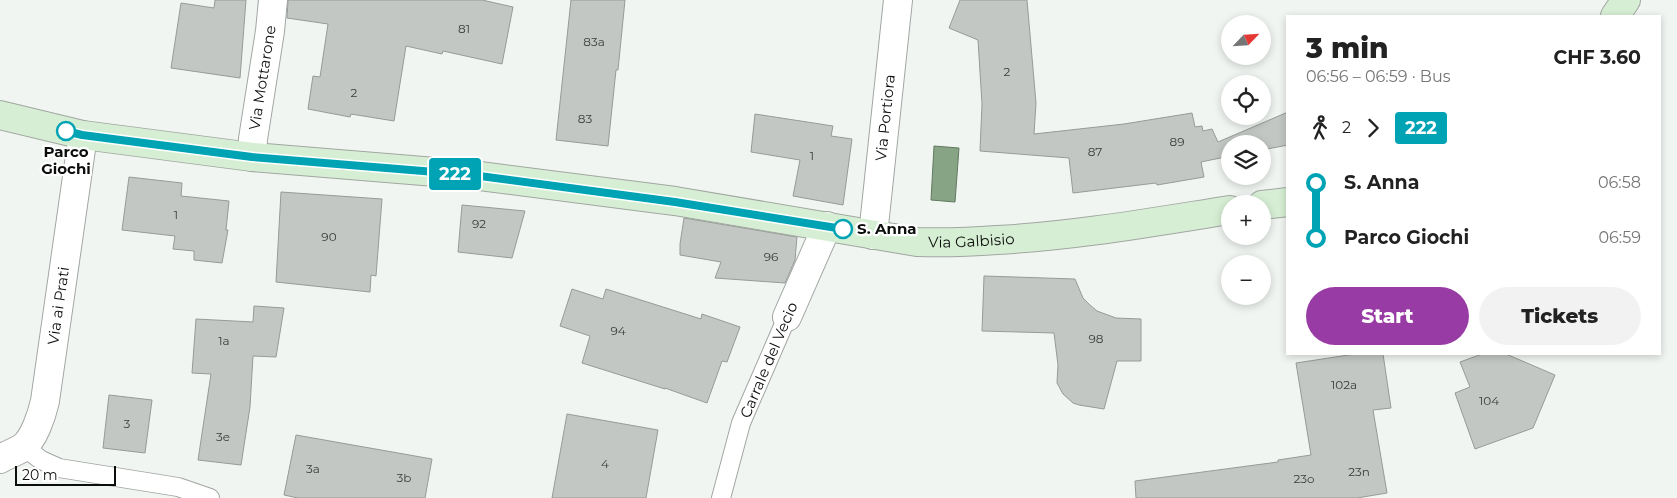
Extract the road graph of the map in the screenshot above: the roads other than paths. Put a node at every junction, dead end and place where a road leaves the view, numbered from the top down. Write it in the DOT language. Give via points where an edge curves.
graph roads {
  1 [pos="274,0"];
  2 [pos="898,0"];
  3 [pos="1626,0"];
  4 [pos="1616,15"];
  5 [pos="0,115"];
  6 [pos="82,135"];
  7 [pos="252,157"];
  8 [pos="1286,202"];
  9 [pos="1271,204"];
  10 [pos="1221,211"];
  11 [pos="827,226"];
  12 [pos="873,235"];
  13 [pos="788,316"];
  14 [pos="12,453"];
  15 [pos="210,498"];
  16 [pos="721,498"];
  1 -- 7 [label="street, Via Mottarone"];
  2 -- 12 [label="street, Via Portiora"];
  3 -- 4 [label="street"];
  5 -- 6 [label="street, Via Galbisio"];
  6 -- 7 [label="street, Via Galbisio"];
  6 -- 14 [label="street, Via ai Prati" via="45,401 34,432"];
  7 -- 11 [label="street, Via Galbisio" via="472,175"];
  8 -- 9 [label="street"];
  10 -- 12 [label="street, Via Galbisio" via="1027,239 934,243"];
  11 -- 12 [label="street, Via Galbisio"];
  11 -- 13 [label="street, Carrale del Vecio"];
  13 -- 16 [label="lane, Carrale del Vecio" via="741,424"];
  14 -- 15 [label="lane" via="59,468 178,487"];
}
